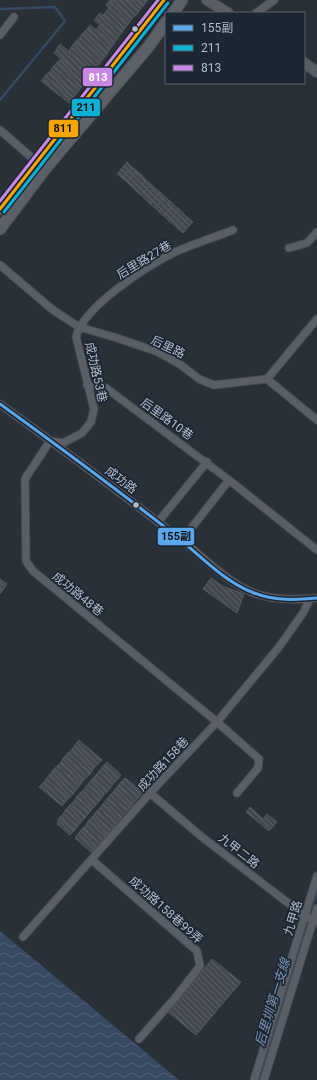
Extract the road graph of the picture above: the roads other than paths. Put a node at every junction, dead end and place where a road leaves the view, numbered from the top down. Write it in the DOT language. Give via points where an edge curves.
graph roads {
  1 [pos="164,0"];
  2 [pos="182,0"];
  3 [pos="207,0"];
  4 [pos="274,0"];
  5 [pos="174,12"];
  6 [pos="226,12"];
  7 [pos="257,12"];
  8 [pos="14,17"];
  9 [pos="165,23"];
  10 [pos="0,35"];
  11 [pos="305,65"];
  12 [pos="317,72"];
  13 [pos="0,130"];
  14 [pos="36,161"];
  15 [pos="46,169"];
  16 [pos="0,209"];
  17 [pos="0,229"];
  18 [pos="233,230"];
  19 [pos="317,232"];
  20 [pos="288,248"];
  21 [pos="0,265"];
  22 [pos="315,324"];
  23 [pos="79,327"];
  24 [pos="267,379"];
  25 [pos="87,385"];
  26 [pos="2,408"];
  27 [pos="317,420"];
  28 [pos="50,441"];
  29 [pos="206,462"];
  30 [pos="230,480"];
  31 [pos="158,522"];
  32 [pos="182,540"];
  33 [pos="317,550"];
  34 [pos="313,599"];
  35 [pos="217,722"];
  36 [pos="150,793"];
  37 [pos="237,793"];
  38 [pos="92,860"];
  39 [pos="317,876"];
  40 [pos="317,908"];
  41 [pos="305,916"];
  42 [pos="315,921"];
  43 [pos="23,937"];
  44 [pos="139,1039"];
  45 [pos="254,1080"];
  46 [pos="264,1080"];
  1 -- 14 [label="main road"];
  2 -- 5 [label="main road"];
  3 -- 6 [label="main road"];
  4 -- 7 [label="street"];
  8 -- 10 [label="street"];
  9 -- 15 [label="main road"];
  11 -- 12 [label="main road"];
  13 -- 14 [label="street"];
  14 -- 15 [label="street"];
  14 -- 16 [label="main road"];
  15 -- 17 [label="main road"];
  18 -- 23 [label="street, 后里路27巷" via="174,253 140,272 108,296"];
  19 -- 20 [label="street" via="307,243"];
  21 -- 23 [label="street, 后里路" via="53,310"];
  22 -- 24 [label="street"];
  23 -- 24 [label="street, 后里路" via="158,352 199,379 214,385"];
  23 -- 25 [label="street, 成功路53巷" via="76,337"];
  24 -- 27 [label="street"];
  25 -- 28 [label="street, 成功路53巷" via="94,409 91,422 82,433 63,443"];
  25 -- 29 [label="street, 后里路10巷" via="106,388"];
  26 -- 28 [label="street, 成功路"];
  28 -- 31 [label="street, 成功路"];
  28 -- 35 [label="street, 成功路48巷" via="25,478 26,561 33,571"];
  29 -- 30 [label="street, 后里路10巷"];
  29 -- 31 [label="street"];
  30 -- 32 [label="street"];
  30 -- 33 [label="street, 后里路10巷"];
  31 -- 32 [label="street, 成功路"];
  32 -- 34 [label="street, 成功路" via="217,570 253,593"];
  34 -- 35 [label="street, 成功路158巷" via="279,647"];
  35 -- 36 [label="street, 成功路158巷"];
  35 -- 37 [label="street, 成功路48巷" via="258,759 258,768"];
  36 -- 38 [label="street, 成功路158巷"];
  36 -- 41 [label="street, 九甲二路" via="202,837"];
  38 -- 43 [label="street, 成功路158巷"];
  38 -- 44 [label="street, 成功路158巷99弄" via="197,951 200,966"];
  39 -- 41 [label="street, 九甲路"];
  40 -- 42 [label="street, 九甲路"];
  41 -- 42 [label="street, 九甲二路"];
  41 -- 45 [label="street, 九甲路"];
  42 -- 46 [label="street, 九甲路"];
}
